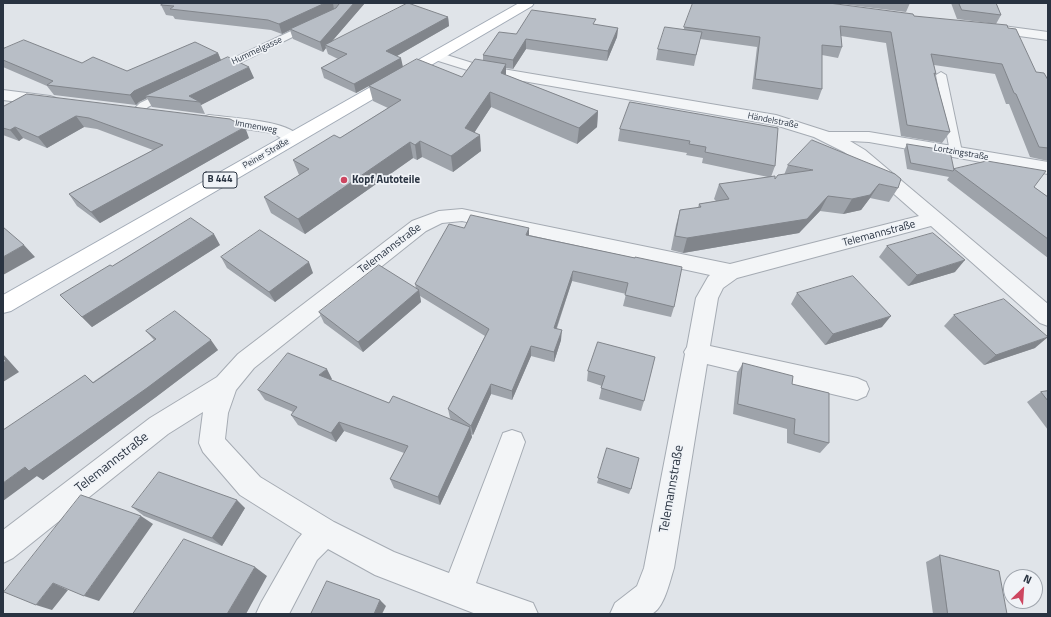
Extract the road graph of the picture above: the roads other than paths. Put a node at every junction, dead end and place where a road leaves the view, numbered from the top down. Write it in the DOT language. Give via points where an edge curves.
graph roads {
  1 [pos="528,3"];
  2 [pos="321,20"];
  3 [pos="978,27"];
  4 [pos="1048,36"];
  5 [pos="437,56"];
  6 [pos="207,74"];
  7 [pos="941,75"];
  8 [pos="179,88"];
  9 [pos="3,95"];
  10 [pos="66,103"];
  11 [pos="122,109"];
  12 [pos="138,111"];
  13 [pos="161,114"];
  14 [pos="193,118"];
  15 [pos="827,136"];
  16 [pos="293,138"];
  17 [pos="956,152"];
  18 [pos="1048,168"];
  19 [pos="934,219"];
  20 [pos="730,272"];
  21 [pos="3,305"];
  22 [pos="1048,316"];
  23 [pos="696,352"];
  24 [pos="226,384"];
  25 [pos="857,389"];
  26 [pos="512,442"];
  27 [pos="324,532"];
  28 [pos="3,548"];
  29 [pos="457,592"];
  30 [pos="272,614"];
  31 [pos="522,614"];
  32 [pos="626,614"];
  1 -- 5 [label="main road, Peiner Straße / B 444"];
  2 -- 6 [label="lane, Hummelgasse"];
  3 -- 4 [label="street"];
  5 -- 15 [label="street, Händelstraße" via="477,69 776,120"];
  5 -- 16 [label="main road, Peiner Straße / B 444"];
  7 -- 17 [label="lane"];
  8 -- 12 [label="lane" via="144,104"];
  9 -- 10 [label="street"];
  11 -- 12 [label="street"];
  12 -- 13 [label="street"];
  14 -- 16 [label="street, Immenweg" via="264,126 277,129"];
  15 -- 17 [label="street, Lortzingstraße" via="869,137"];
  15 -- 19 [label="street, Händelstraße" via="859,154"];
  16 -- 21 [label="main road, Peiner Straße / B 444"];
  17 -- 18 [label="street, Lortzingstraße"];
  19 -- 20 [label="street, Telemannstraße"];
  19 -- 22 [label="street, Händelstraße"];
  20 -- 23 [label="street, Telemannstraße" via="715,283 707,298"];
  20 -- 24 [label="street, Telemannstraße" via="462,216 438,217 419,226 246,361"];
  23 -- 25 [label="street"];
  23 -- 32 [label="street, Telemannstraße" via="659,568 649,596"];
  24 -- 27 [label="street, Telemannstraße" via="215,413 212,443 250,486"];
  24 -- 28 [label="street, Telemannstraße" via="159,426"];
  26 -- 29 [label="street"];
  27 -- 29 [label="street, Telemannstraße" via="386,564"];
  27 -- 30 [label="street" via="307,550"];
  29 -- 31 [label="street, Telemannstraße"];
}
